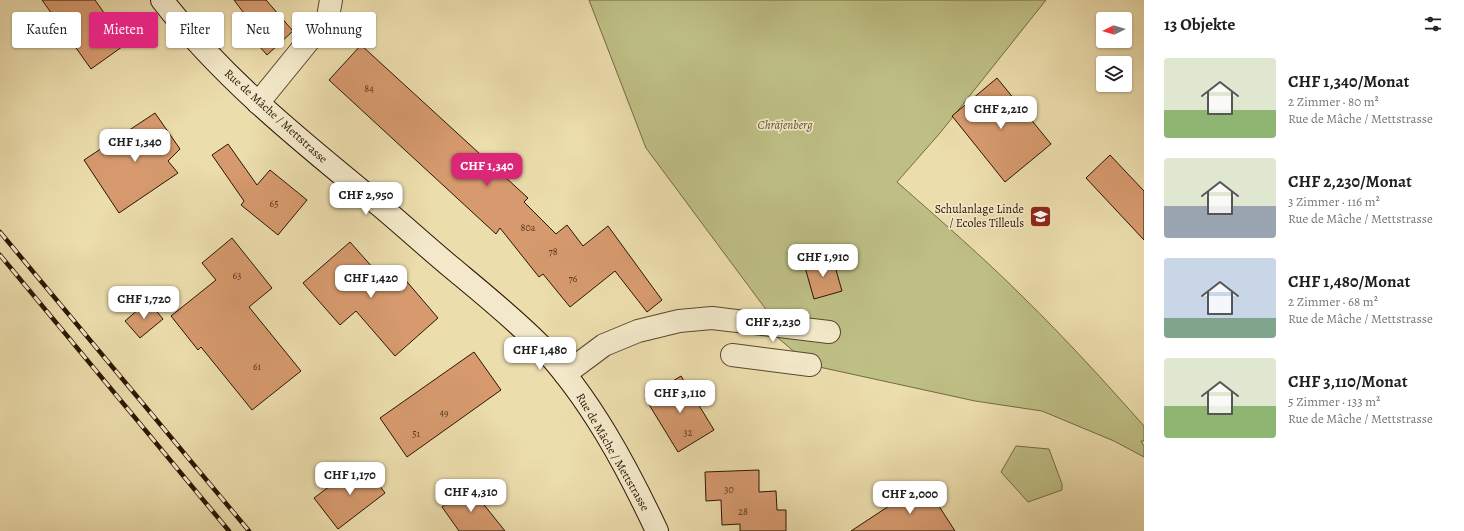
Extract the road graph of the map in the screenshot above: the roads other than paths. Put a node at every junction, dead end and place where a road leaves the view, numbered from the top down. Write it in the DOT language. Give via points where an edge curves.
graph roads {
  1 [pos="162,0"];
  2 [pos="331,0"];
  3 [pos="258,103"];
  4 [pos="829,332"];
  5 [pos="732,355"];
  6 [pos="810,365"];
  7 [pos="565,374"];
  8 [pos="657,531"];
  1 -- 3 [label="main road, Rue de Mâche / Mettstrasse"];
  2 -- 3 [label="main road" via="328,17"];
  3 -- 7 [label="main road, Rue de Mâche / Mettstrasse" via="505,312"];
  4 -- 7 [label="main road" via="712,318 679,321 638,331 604,345"];
  5 -- 6 [label="main road"];
  7 -- 8 [label="main road, Rue de Mâche / Mettstrasse" via="590,408 615,450"];
}
